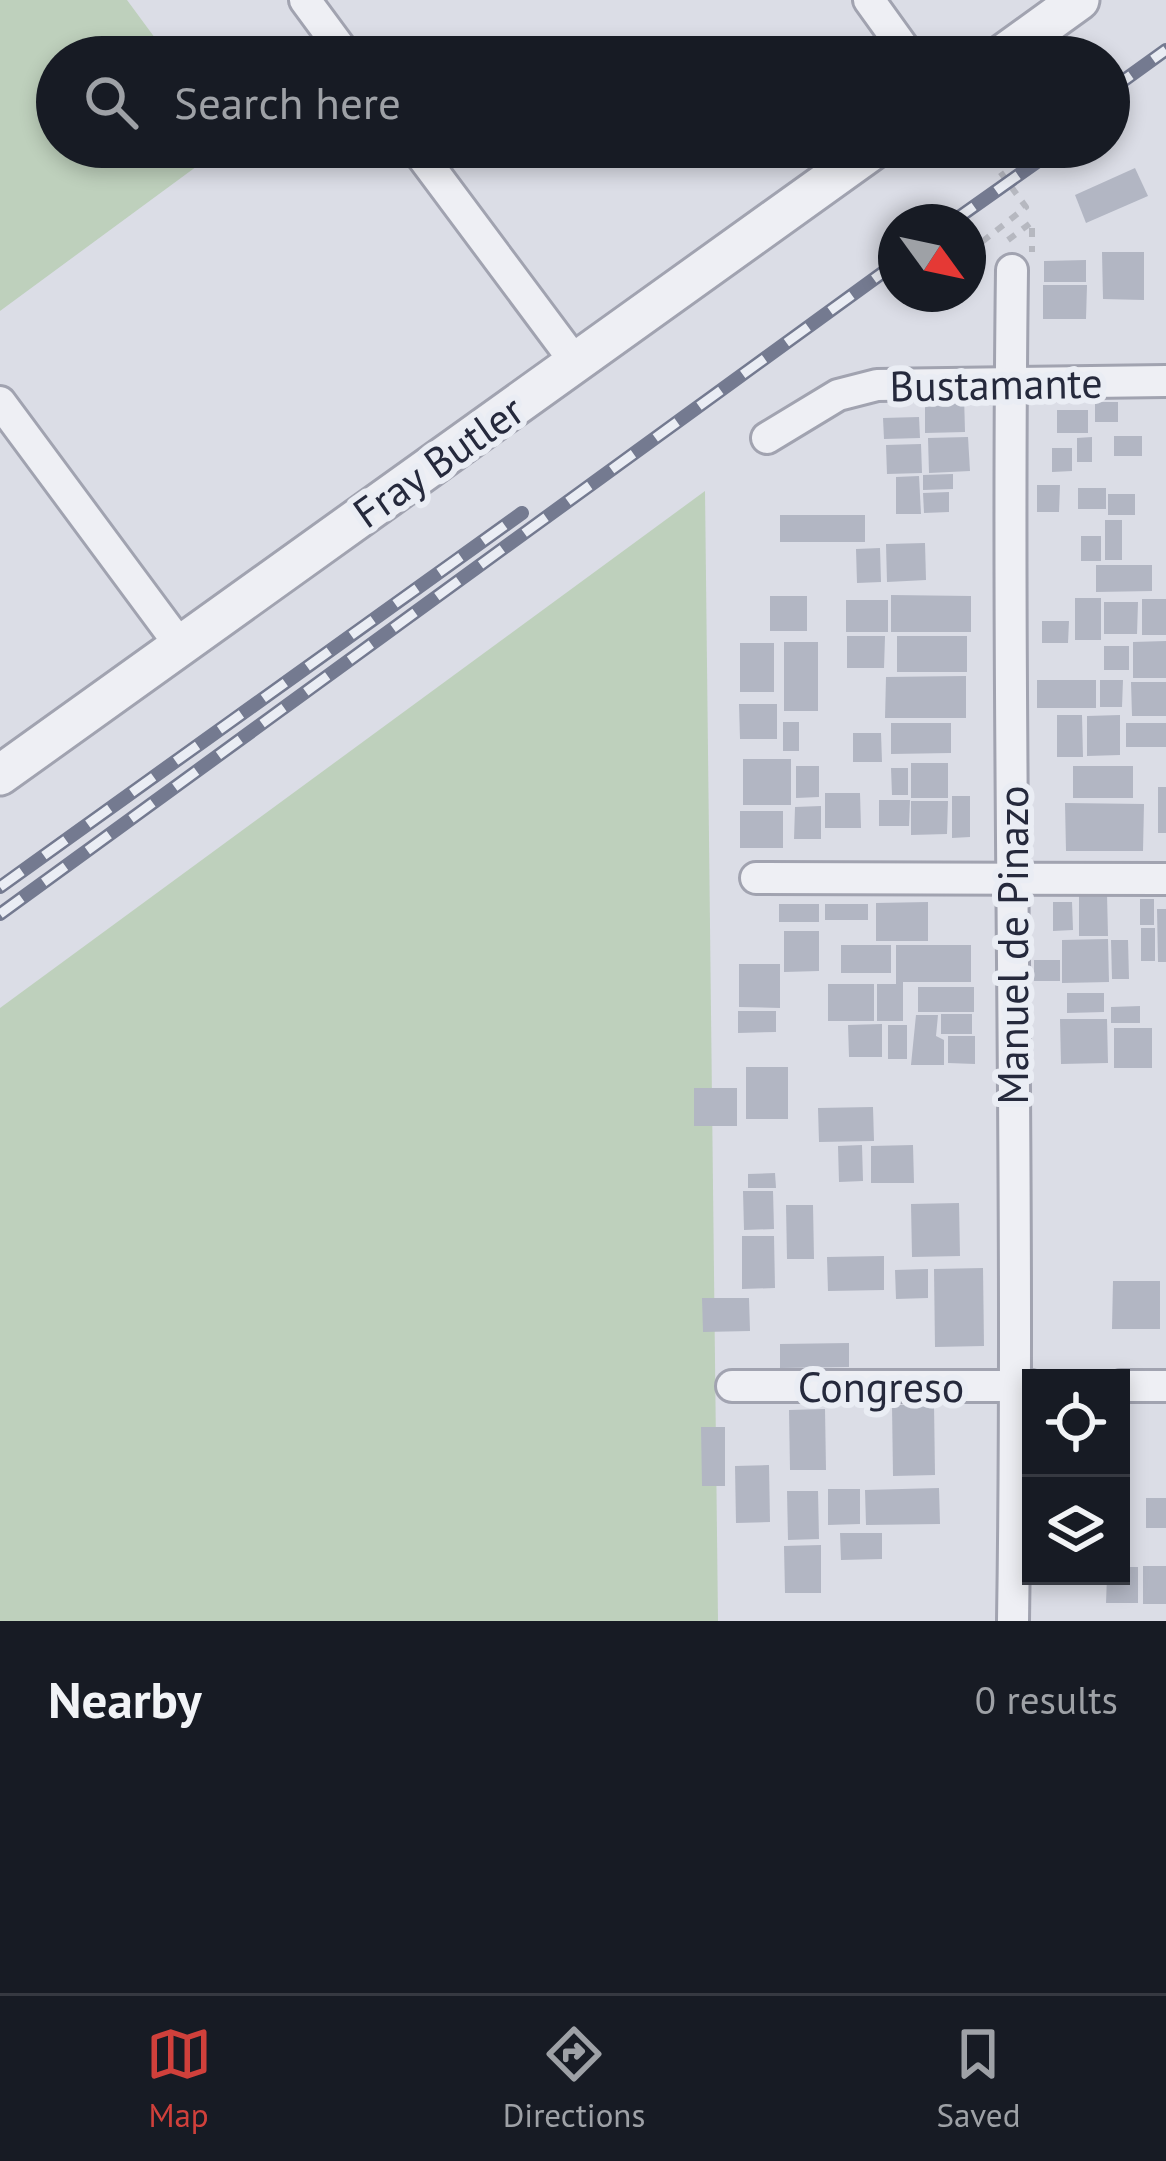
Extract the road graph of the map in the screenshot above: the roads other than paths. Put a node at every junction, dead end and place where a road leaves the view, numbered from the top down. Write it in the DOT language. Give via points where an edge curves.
graph roads {
  1 [pos="869,0"];
  2 [pos="1079,0"];
  3 [pos="315,4"];
  4 [pos="334,36"];
  5 [pos="895,36"];
  6 [pos="1029,36"];
  7 [pos="431,168"];
  8 [pos="847,168"];
  9 [pos="1012,269"];
  10 [pos="576,363"];
  11 [pos="1166,381"];
  12 [pos="1010,383"];
  13 [pos="0,402"];
  14 [pos="767,438"];
  15 [pos="180,645"];
  16 [pos="0,775"];
  17 [pos="757,878"];
  18 [pos="1011,879"];
  19 [pos="1166,879"];
  20 [pos="1024,1369"];
  21 [pos="732,1386"];
  22 [pos="1022,1386"];
  23 [pos="1130,1386"];
  24 [pos="1166,1386"];
  25 [pos="1022,1429"];
  26 [pos="1013,1621"];
  1 -- 5 [label="street"];
  2 -- 6 [label="street"];
  3 -- 4 [label="street"];
  7 -- 10 [label="street"];
  8 -- 10 [label="street, Fray Butler"];
  9 -- 12 [label="street, Manuel de Pinazo"];
  10 -- 15 [label="street, Fray Butler"];
  11 -- 12 [label="street, Bustamante"];
  12 -- 14 [label="street, Bustamante" via="877,385 838,395"];
  12 -- 18 [label="street, Manuel de Pinazo"];
  13 -- 15 [label="street"];
  15 -- 16 [label="street, Fray Butler"];
  17 -- 18 [label="street"];
  18 -- 19 [label="street"];
  18 -- 20 [label="street, Manuel de Pinazo"];
  21 -- 22 [label="street, Congreso"];
  23 -- 24 [label="street"];
  25 -- 26 [label="street, Manuel de Pinazo"];
}
